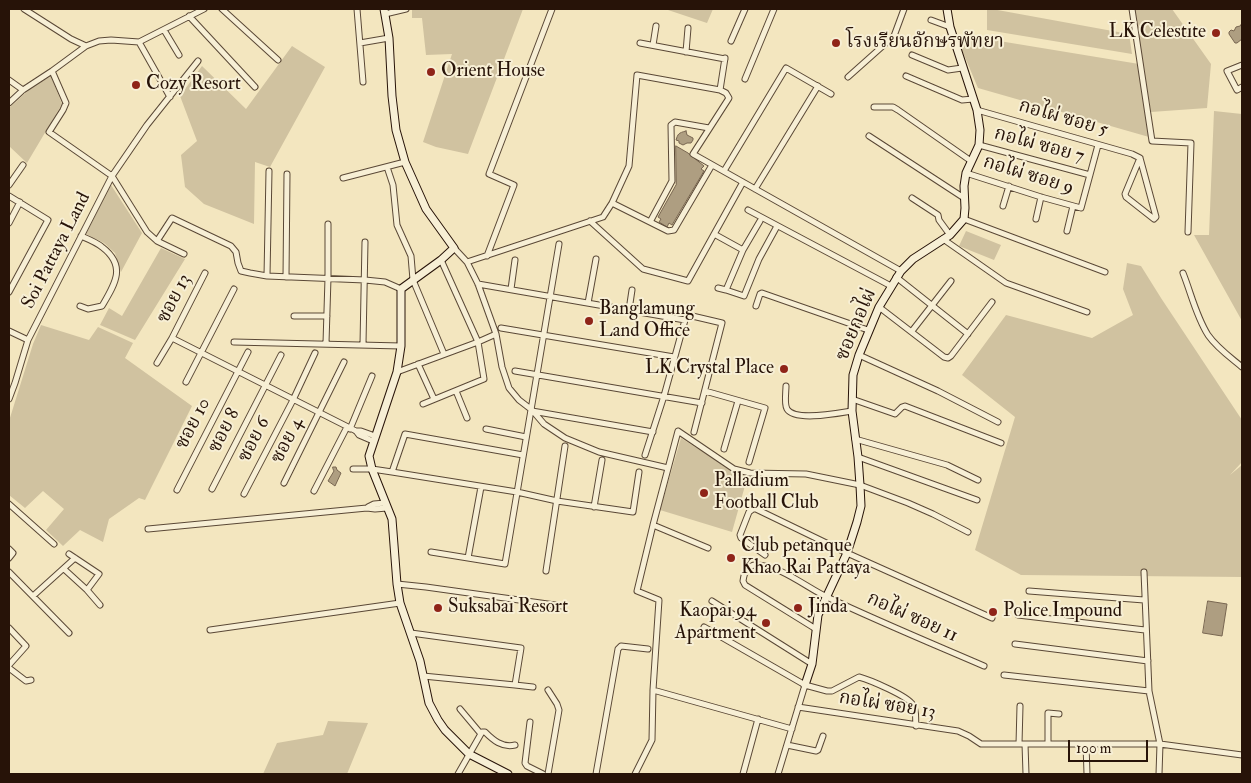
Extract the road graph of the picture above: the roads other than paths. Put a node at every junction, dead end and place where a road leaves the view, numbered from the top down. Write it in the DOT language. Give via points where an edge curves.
graph roads {
  1 [pos="24,9"];
  2 [pos="204,9"];
  3 [pos="222,9"];
  4 [pos="357,9"];
  5 [pos="406,9"];
  6 [pos="552,9"];
  7 [pos="745,9"];
  8 [pos="774,9"];
  9 [pos="904,9"];
  10 [pos="947,9"];
  11 [pos="1132,9"];
  12 [pos="385,11"];
  13 [pos="189,16"];
  14 [pos="931,20"];
  15 [pos="656,26"];
  16 [pos="950,27"];
  17 [pos="688,28"];
  18 [pos="164,30"];
  19 [pos="389,38"];
  20 [pos="731,41"];
  21 [pos="139,42"];
  22 [pos="360,43"];
  23 [pos="640,43"];
  24 [pos="653,45"];
  25 [pos="86,46"];
  26 [pos="686,52"];
  27 [pos="179,55"];
  28 [pos="912,55"];
  29 [pos="278,60"];
  30 [pos="198,61"];
  31 [pos="1242,64"];
  32 [pos="962,68"];
  33 [pos="52,71"];
  34 [pos="906,76"];
  35 [pos="848,77"];
  36 [pos="745,79"];
  37 [pos="9,80"];
  38 [pos="363,82"];
  39 [pos="818,86"];
  40 [pos="255,87"];
  41 [pos="1242,87"];
  42 [pos="23,90"];
  43 [pos="720,90"];
  44 [pos="831,94"];
  45 [pos="170,97"];
  46 [pos="973,99"];
  47 [pos="9,103"];
  48 [pos="874,107"];
  49 [pos="976,110"];
  50 [pos="709,128"];
  51 [pos="869,136"];
  52 [pos="1098,145"];
  53 [pos="980,146"];
  54 [pos="1140,158"];
  55 [pos="405,162"];
  56 [pos="971,162"];
  57 [pos="22,165"];
  58 [pos="712,165"];
  59 [pos="387,168"];
  60 [pos="269,171"];
  61 [pos="724,171"];
  62 [pos="966,173"];
  63 [pos="286,174"];
  64 [pos="1090,175"];
  65 [pos="112,176"];
  66 [pos="343,178"];
  67 [pos="743,182"];
  68 [pos="9,185"];
  69 [pos="1009,186"];
  70 [pos="755,189"];
  71 [pos="9,196"];
  72 [pos="1041,197"];
  73 [pos="912,198"];
  74 [pos="964,198"];
  75 [pos="20,202"];
  76 [pos="612,203"];
  77 [pos="1003,206"];
  78 [pos="1073,206"];
  79 [pos="748,210"];
  80 [pos="964,219"];
  81 [pos="1036,219"];
  82 [pos="760,221"];
  83 [pos="590,222"];
  84 [pos="650,222"];
  85 [pos="9,223"];
  86 [pos="328,224"];
  87 [pos="776,228"];
  88 [pos="1067,231"];
  89 [pos="1188,232"];
  90 [pos="714,234"];
  91 [pos="81,236"];
  92 [pos="947,237"];
  93 [pos="157,241"];
  94 [pos="365,242"];
  95 [pos="560,244"];
  96 [pos="454,248"];
  97 [pos="743,250"];
  98 [pos="184,254"];
  99 [pos="487,256"];
  100 [pos="596,259"];
  101 [pos="441,260"];
  102 [pos="515,260"];
  103 [pos="468,262"];
  104 [pos="1105,272"];
  105 [pos="205,273"];
  106 [pos="1183,273"];
  107 [pos="898,274"];
  108 [pos="267,276"];
  109 [pos="286,277"];
  110 [pos="328,278"];
  111 [pos="365,280"];
  112 [pos="413,280"];
  113 [pos="951,282"];
  114 [pos="478,284"];
  115 [pos="892,286"];
  116 [pos="718,288"];
  117 [pos="234,289"];
  118 [pos="401,289"];
  119 [pos="511,289"];
  120 [pos="632,290"];
  121 [pos="726,290"];
  122 [pos="9,292"];
  123 [pos="550,297"];
  124 [pos="992,302"];
  125 [pos="588,303"];
  126 [pos="80,306"];
  127 [pos="756,306"];
  128 [pos="932,306"];
  129 [pos="879,307"];
  130 [pos="628,310"];
  131 [pos="1087,312"];
  132 [pos="294,316"];
  133 [pos="327,316"];
  134 [pos="685,320"];
  135 [pos="500,328"];
  136 [pos="868,330"];
  137 [pos="9,331"];
  138 [pos="912,331"];
  139 [pos="496,334"];
  140 [pos="968,334"];
  141 [pos="544,335"];
  142 [pos="172,338"];
  143 [pos="28,340"];
  144 [pos="234,342"];
  145 [pos="478,342"];
  146 [pos="326,343"];
  147 [pos="363,344"];
  148 [pos="401,346"];
  149 [pos="248,352"];
  150 [pos="315,352"];
  151 [pos="201,353"];
  152 [pos="444,354"];
  153 [pos="281,355"];
  154 [pos="858,355"];
  155 [pos="674,357"];
  156 [pos="344,362"];
  157 [pos="157,363"];
  158 [pos="418,364"];
  159 [pos="1242,367"];
  160 [pos="515,371"];
  161 [pos="238,372"];
  162 [pos="396,372"];
  163 [pos="538,375"];
  164 [pos="372,376"];
  165 [pos="9,380"];
  166 [pos="186,382"];
  167 [pos="15,383"];
  168 [pos="266,386"];
  169 [pos="786,386"];
  170 [pos="456,391"];
  171 [pos="705,391"];
  172 [pos="664,396"];
  173 [pos="434,399"];
  174 [pos="852,399"];
  175 [pos="9,400"];
  176 [pos="293,400"];
  177 [pos="738,401"];
  178 [pos="702,403"];
  179 [pos="423,404"];
  180 [pos="532,410"];
  181 [pos="852,411"];
  182 [pos="319,413"];
  183 [pos="467,418"];
  184 [pos="998,422"];
  185 [pos="351,429"];
  186 [pos="486,429"];
  187 [pos="653,432"];
  188 [pos="694,432"];
  189 [pos="526,437"];
  190 [pos="374,439"];
  191 [pos="855,439"];
  192 [pos="1001,443"];
  193 [pos="565,446"];
  194 [pos="724,449"];
  195 [pos="523,455"];
  196 [pos="645,455"];
  197 [pos="858,456"];
  198 [pos="602,460"];
  199 [pos="750,462"];
  200 [pos="668,468"];
  201 [pos="353,469"];
  202 [pos="372,469"];
  203 [pos="392,472"];
  204 [pos="640,472"];
  205 [pos="978,480"];
  206 [pos="284,482"];
  207 [pos="860,485"];
  208 [pos="481,487"];
  209 [pos="212,489"];
  210 [pos="177,490"];
  211 [pos="314,491"];
  212 [pos="517,492"];
  213 [pos="244,494"];
  214 [pos="977,500"];
  215 [pos="557,501"];
  216 [pos="9,504"];
  217 [pos="386,505"];
  218 [pos="594,506"];
  219 [pos="653,525"];
  220 [pos="148,529"];
  221 [pos="968,532"];
  222 [pos="54,544"];
  223 [pos="708,548"];
  224 [pos="9,549"];
  225 [pos="431,552"];
  226 [pos="847,553"];
  227 [pos="69,554"];
  228 [pos="765,555"];
  229 [pos="9,558"];
  230 [pos="75,558"];
  231 [pos="468,558"];
  232 [pos="64,569"];
  233 [pos="546,571"];
  234 [pos="9,572"];
  235 [pos="1144,572"];
  236 [pos="397,584"];
  237 [pos="87,590"];
  238 [pos="1029,591"];
  239 [pos="33,596"];
  240 [pos="827,598"];
  241 [pos="1144,600"];
  242 [pos="712,601"];
  243 [pos="400,603"];
  244 [pos="100,605"];
  245 [pos="562,606"];
  246 [pos="1018,615"];
  247 [pos="992,618"];
  248 [pos="704,627"];
  249 [pos="9,628"];
  250 [pos="816,629"];
  251 [pos="210,630"];
  252 [pos="1145,630"];
  253 [pos="69,633"];
  254 [pos="411,633"];
  255 [pos="1015,644"];
  256 [pos="648,649"];
  257 [pos="1148,661"];
  258 [pos="812,664"];
  259 [pos="984,666"];
  260 [pos="9,667"];
  261 [pos="1004,675"];
  262 [pos="423,676"];
  263 [pos="31,680"];
  264 [pos="515,685"];
  265 [pos="805,685"];
  266 [pos="534,688"];
  267 [pos="548,690"];
  268 [pos="653,690"];
  269 [pos="1149,691"];
  270 [pos="1020,706"];
  271 [pos="798,707"];
  272 [pos="460,709"];
  273 [pos="1059,714"];
  274 [pos="758,719"];
  275 [pos="530,722"];
  276 [pos="916,726"];
  277 [pos="792,729"];
  278 [pos="481,734"];
  279 [pos="824,736"];
  280 [pos="1019,744"];
  281 [pos="1025,744"];
  282 [pos="1048,744"];
  283 [pos="1086,744"];
  284 [pos="1160,744"];
  285 [pos="515,745"];
  286 [pos="787,745"];
  287 [pos="469,754"];
  288 [pos="1242,756"];
  289 [pos="458,774"];
  290 [pos="508,774"];
  291 [pos="543,774"];
  292 [pos="548,774"];
  293 [pos="596,774"];
  294 [pos="635,774"];
  295 [pos="743,774"];
  296 [pos="778,774"];
  297 [pos="1026,774"];
  298 [pos="1087,774"];
  299 [pos="1159,774"];
  1 -- 25 [label="street"];
  2 -- 13 [label="street"];
  3 -- 29 [label="street"];
  4 -- 22 [label="street"];
  5 -- 12 [label="street"];
  6 -- 99 [label="street" via="489,174 514,185"];
  7 -- 20 [label="street"];
  8 -- 36 [label="street"];
  9 -- 35 [label="street" via="894,36"];
  10 -- 16 [label="street"];
  11 -- 89 [label="street" via="1152,141 1191,144"];
  12 -- 19 [label="street"];
  13 -- 18 [label="street"];
  13 -- 40 [label="street"];
  14 -- 16 [label="street"];
  15 -- 24 [label="street"];
  16 -- 32 [label="street"];
  17 -- 26 [label="street"];
  18 -- 21 [label="street"];
  18 -- 27 [label="street"];
  19 -- 22 [label="street"];
  19 -- 55 [label="street" via="395,127"];
  21 -- 25 [label="street" via="111,40"];
  21 -- 45 [label="street"];
  22 -- 38 [label="street"];
  23 -- 24 [label="street"];
  24 -- 26 [label="street"];
  25 -- 33 [label="street"];
  26 -- 43 [label="street" via="725,58"];
  28 -- 32 [label="street" via="948,70"];
  30 -- 45 [label="street, Soi Pattaya Land"];
  31 -- 41 [label="street" via="1227,72 1236,90"];
  32 -- 46 [label="street"];
  33 -- 42 [label="street"];
  33 -- 65 [label="street" via="66,102 49,132"];
  34 -- 46 [label="street" via="962,100"];
  37 -- 42 [label="street"];
  39 -- 44 [label="street"];
  39 -- 61 [label="street" via="786,68"];
  39 -- 70 [label="street"];
  42 -- 47 [label="street"];
  43 -- 50 [label="street" via="729,98"];
  43 -- 76 [label="street" via="637,75 629,166"];
  45 -- 65 [label="street, Soi Pattaya Land"];
  46 -- 49 [label="street"];
  48 -- 56 [label="street" via="893,107"];
  49 -- 52 [label="street, กอไผ่ ซอย 5"];
  49 -- 53 [label="street"];
  50 -- 58 [label="street" via="693,154"];
  50 -- 84 [label="street" via="676,122 671,125 672,181"];
  51 -- 74 [label="street"];
  52 -- 54 [label="street, กอไผ่ ซอย 5"];
  52 -- 64 [label="street"];
  53 -- 56 [label="street"];
  53 -- 64 [label="street, กอไผ่ ซอย 7"];
  54 -- 54 [label="street" via="1156,217 1154,219 1125,194"];
  55 -- 59 [label="street"];
  55 -- 96 [label="street" via="426,209"];
  56 -- 62 [label="street"];
  57 -- 68 [label="street"];
  58 -- 61 [label="street"];
  58 -- 84 [label="street" via="674,230 668,231"];
  59 -- 66 [label="street"];
  59 -- 112 [label="street" via="393,185 397,224 411,256"];
  60 -- 108 [label="street"];
  61 -- 67 [label="street"];
  62 -- 69 [label="street, กอไผ่ ซอย 9"];
  62 -- 74 [label="street"];
  63 -- 109 [label="street"];
  64 -- 78 [label="street, กอไผ่ ซอย 9" via="1081,208"];
  65 -- 91 [label="street, Soi Pattaya Land"];
  65 -- 93 [label="street" via="147,232"];
  67 -- 70 [label="street"];
  67 -- 90 [label="street"];
  69 -- 72 [label="street, กอไผ่ ซอย 9"];
  69 -- 77 [label="street"];
  70 -- 107 [label="street"];
  71 -- 75 [label="street, Soi Pattaya Land"];
  72 -- 78 [label="street, กอไผ่ ซอย 9"];
  72 -- 81 [label="street"];
  73 -- 92 [label="street" via="938,215"];
  74 -- 80 [label="street"];
  75 -- 85 [label="street"];
  75 -- 122 [label="street, Soi Pattaya Land" via="48,220"];
  76 -- 83 [label="street" via="603,217"];
  76 -- 84 [label="street"];
  78 -- 88 [label="street"];
  79 -- 115 [label="street"];
  80 -- 92 [label="street, ซอยกอไผ่"];
  80 -- 104 [label="street"];
  82 -- 97 [label="street"];
  83 -- 90 [label="street" via="643,269 688,280"];
  83 -- 99 [label="street"];
  86 -- 110 [label="street"];
  87 -- 121 [label="street" via="758,259 744,296"];
  90 -- 97 [label="street"];
  91 -- 126 [label="street" via="102,246 112,257 118,272 102,306 88,309"];
  91 -- 143 [label="street, Soi Pattaya Land"];
  92 -- 107 [label="street, ซอยกอไผ่" via="913,259"];
  92 -- 131 [label="street" via="1006,283"];
  93 -- 98 [label="street"];
  93 -- 108 [label="street" via="172,218 231,246 241,271"];
  94 -- 111 [label="street"];
  95 -- 123 [label="street"];
  96 -- 101 [label="street"];
  96 -- 103 [label="street"];
  97 -- 121 [label="street"];
  99 -- 103 [label="street"];
  100 -- 125 [label="street"];
  101 -- 112 [label="street"];
  101 -- 145 [label="street"];
  102 -- 119 [label="street"];
  103 -- 114 [label="street"];
  105 -- 142 [label="street, ซอย 13"];
  106 -- 159 [label="street" via="1209,335"];
  107 -- 115 [label="street, ซอยกอไผ่"];
  107 -- 128 [label="street"];
  108 -- 109 [label="street"];
  109 -- 110 [label="street"];
  110 -- 111 [label="street"];
  110 -- 133 [label="street"];
  111 -- 118 [label="street" via="385,282"];
  111 -- 147 [label="street"];
  112 -- 118 [label="street"];
  112 -- 152 [label="street"];
  113 -- 128 [label="street"];
  114 -- 119 [label="street"];
  114 -- 139 [label="street"];
  115 -- 129 [label="street, ซอยกอไผ่"];
  116 -- 121 [label="street"];
  117 -- 151 [label="street"];
  118 -- 148 [label="street"];
  119 -- 123 [label="street"];
  120 -- 130 [label="street"];
  123 -- 125 [label="street"];
  123 -- 141 [label="street"];
  124 -- 140 [label="street"];
  125 -- 130 [label="street"];
  127 -- 136 [label="street" via="762,293"];
  128 -- 138 [label="street"];
  128 -- 140 [label="street"];
  129 -- 136 [label="street, ซอยกอไผ่"];
  129 -- 138 [label="street"];
  130 -- 134 [label="street"];
  132 -- 133 [label="street"];
  133 -- 146 [label="street"];
  134 -- 155 [label="street"];
  134 -- 171 [label="street" via="688,315 722,323"];
  135 -- 141 [label="street"];
  136 -- 154 [label="street, ซอยกอไผ่"];
  137 -- 143 [label="street"];
  138 -- 140 [label="street" via="948,358"];
  139 -- 145 [label="street"];
  139 -- 180 [label="street" via="509,388"];
  141 -- 155 [label="street"];
  141 -- 163 [label="street"];
  142 -- 151 [label="street"];
  142 -- 157 [label="street, ซอย 13"];
  143 -- 167 [label="street, Soi Pattaya Land"];
  144 -- 146 [label="street"];
  145 -- 152 [label="street"];
  145 -- 170 [label="street" via="484,379"];
  146 -- 147 [label="street"];
  147 -- 148 [label="street"];
  148 -- 162 [label="street"];
  149 -- 161 [label="street, ซอย 10"];
  150 -- 176 [label="street, ซอย 6"];
  151 -- 161 [label="street"];
  151 -- 166 [label="street"];
  152 -- 158 [label="street"];
  153 -- 168 [label="street, ซอย 8"];
  154 -- 174 [label="street, ซอยกอไผ่"];
  154 -- 184 [label="street" via="938,390"];
  155 -- 172 [label="street"];
  156 -- 182 [label="street, ซอย 4"];
  158 -- 162 [label="street"];
  158 -- 173 [label="street"];
  160 -- 163 [label="street"];
  161 -- 168 [label="street"];
  161 -- 210 [label="street, ซอย 10"];
  162 -- 190 [label="street"];
  163 -- 172 [label="street"];
  163 -- 180 [label="street"];
  164 -- 185 [label="street"];
  165 -- 167 [label="street"];
  167 -- 175 [label="street, Soi Pattaya Land"];
  168 -- 176 [label="street"];
  168 -- 209 [label="street, ซอย 8"];
  169 -- 181 [label="street" via="786,406 792,414 822,416"];
  170 -- 173 [label="street"];
  170 -- 183 [label="street"];
  171 -- 177 [label="street"];
  171 -- 178 [label="street"];
  172 -- 178 [label="street"];
  172 -- 187 [label="street"];
  173 -- 179 [label="street"];
  174 -- 181 [label="street, ซอยกอไผ่"];
  174 -- 192 [label="street" via="895,414 905,406"];
  176 -- 182 [label="street"];
  176 -- 213 [label="street, ซอย 6"];
  177 -- 194 [label="street"];
  177 -- 199 [label="street" via="765,408"];
  178 -- 188 [label="street"];
  180 -- 187 [label="street"];
  180 -- 189 [label="street"];
  180 -- 200 [label="street" via="544,424 565,438 599,452"];
  181 -- 191 [label="street, ซอยกอไผ่"];
  182 -- 185 [label="street"];
  182 -- 206 [label="street, ซอย 4"];
  185 -- 190 [label="street" via="361,430"];
  185 -- 211 [label="street"];
  186 -- 189 [label="street"];
  187 -- 196 [label="street"];
  189 -- 195 [label="street"];
  190 -- 202 [label="street" via="369,456"];
  191 -- 197 [label="street, ซอยกอไผ่"];
  191 -- 205 [label="street" via="947,465"];
  193 -- 215 [label="street"];
  195 -- 203 [label="street" via="405,434"];
  195 -- 212 [label="street"];
  197 -- 207 [label="street, ซอยกอไผ่"];
  197 -- 214 [label="street"];
  198 -- 218 [label="street"];
  200 -- 207 [label="street" via="678,431 734,469 750,473 806,474"];
  200 -- 219 [label="street"];
  201 -- 202 [label="street"];
  202 -- 203 [label="street"];
  202 -- 217 [label="street"];
  203 -- 208 [label="street"];
  204 -- 218 [label="street" via="633,512"];
  207 -- 221 [label="street" via="908,503"];
  207 -- 226 [label="street, ซอยกอไผ่" via="861,506"];
  208 -- 212 [label="street"];
  208 -- 231 [label="street"];
  212 -- 215 [label="street"];
  212 -- 231 [label="street" via="505,564"];
  215 -- 218 [label="street"];
  215 -- 233 [label="street"];
  216 -- 222 [label="street"];
  217 -- 220 [label="street"];
  217 -- 236 [label="street" via="392,519"];
  219 -- 223 [label="street"];
  219 -- 268 [label="street" via="637,591 659,600"];
  224 -- 229 [label="street" via="13,553"];
  225 -- 231 [label="street"];
  226 -- 228 [label="street" via="753,508 740,535"];
  226 -- 240 [label="street, ซอยกอไผ่"];
  226 -- 247 [label="street"];
  227 -- 230 [label="street"];
  230 -- 232 [label="street"];
  230 -- 237 [label="street" via="99,574"];
  232 -- 237 [label="street"];
  232 -- 239 [label="street"];
  234 -- 239 [label="street"];
  235 -- 241 [label="street"];
  236 -- 243 [label="street"];
  236 -- 245 [label="street"];
  237 -- 244 [label="street"];
  238 -- 241 [label="street"];
  239 -- 253 [label="street"];
  240 -- 250 [label="street, ซอยกอไผ่" via="818,615"];
  240 -- 250 [label="street, กอไผ่ ซอย 11" via="782,572 761,565 746,570 745,586"];
  240 -- 259 [label="street, กอไผ่ ซอย 11"];
  241 -- 252 [label="street"];
  242 -- 258 [label="street"];
  243 -- 251 [label="street"];
  243 -- 254 [label="street"];
  246 -- 252 [label="street"];
  248 -- 265 [label="street"];
  249 -- 260 [label="street" via="26,646"];
  250 -- 258 [label="street, ซอยกอไผ่"];
  252 -- 257 [label="street"];
  254 -- 262 [label="street"];
  254 -- 264 [label="street" via="520,648"];
  255 -- 257 [label="street"];
  256 -- 293 [label="street" via="621,646 618,649"];
  257 -- 269 [label="street"];
  258 -- 265 [label="street, ซอยกอไผ่"];
  260 -- 263 [label="street" via="26,681"];
  261 -- 269 [label="street"];
  262 -- 264 [label="street"];
  262 -- 287 [label="street" via="438,720"];
  264 -- 266 [label="street"];
  265 -- 271 [label="street"];
  265 -- 276 [label="street" via="832,691 862,678 911,702"];
  267 -- 292 [label="street" via="558,710"];
  268 -- 274 [label="street"];
  268 -- 294 [label="street" via="652,740"];
  269 -- 284 [label="street"];
  270 -- 280 [label="street"];
  271 -- 276 [label="street, กอไผ่ ซอย 13"];
  271 -- 277 [label="street"];
  272 -- 278 [label="street"];
  273 -- 282 [label="street" via="1048,713"];
  274 -- 277 [label="street"];
  274 -- 295 [label="street"];
  275 -- 291 [label="street" via="525,764"];
  276 -- 280 [label="street, กอไผ่ ซอย 13" via="958,731 981,744"];
  277 -- 286 [label="street"];
  278 -- 285 [label="street" via="484,732 501,744"];
  278 -- 287 [label="street"];
  279 -- 286 [label="street" via="816,751"];
  280 -- 281 [label="street, กอไผ่ ซอย 13"];
  281 -- 282 [label="street, กอไผ่ ซอย 13"];
  281 -- 297 [label="street"];
  282 -- 283 [label="street, กอไผ่ ซอย 13"];
  283 -- 284 [label="street, กอไผ่ ซอย 13"];
  283 -- 298 [label="street"];
  284 -- 288 [label="street, กอไผ่ ซอย 13"];
  284 -- 299 [label="street"];
  286 -- 296 [label="street"];
  287 -- 289 [label="street"];
  287 -- 290 [label="street"];
}
